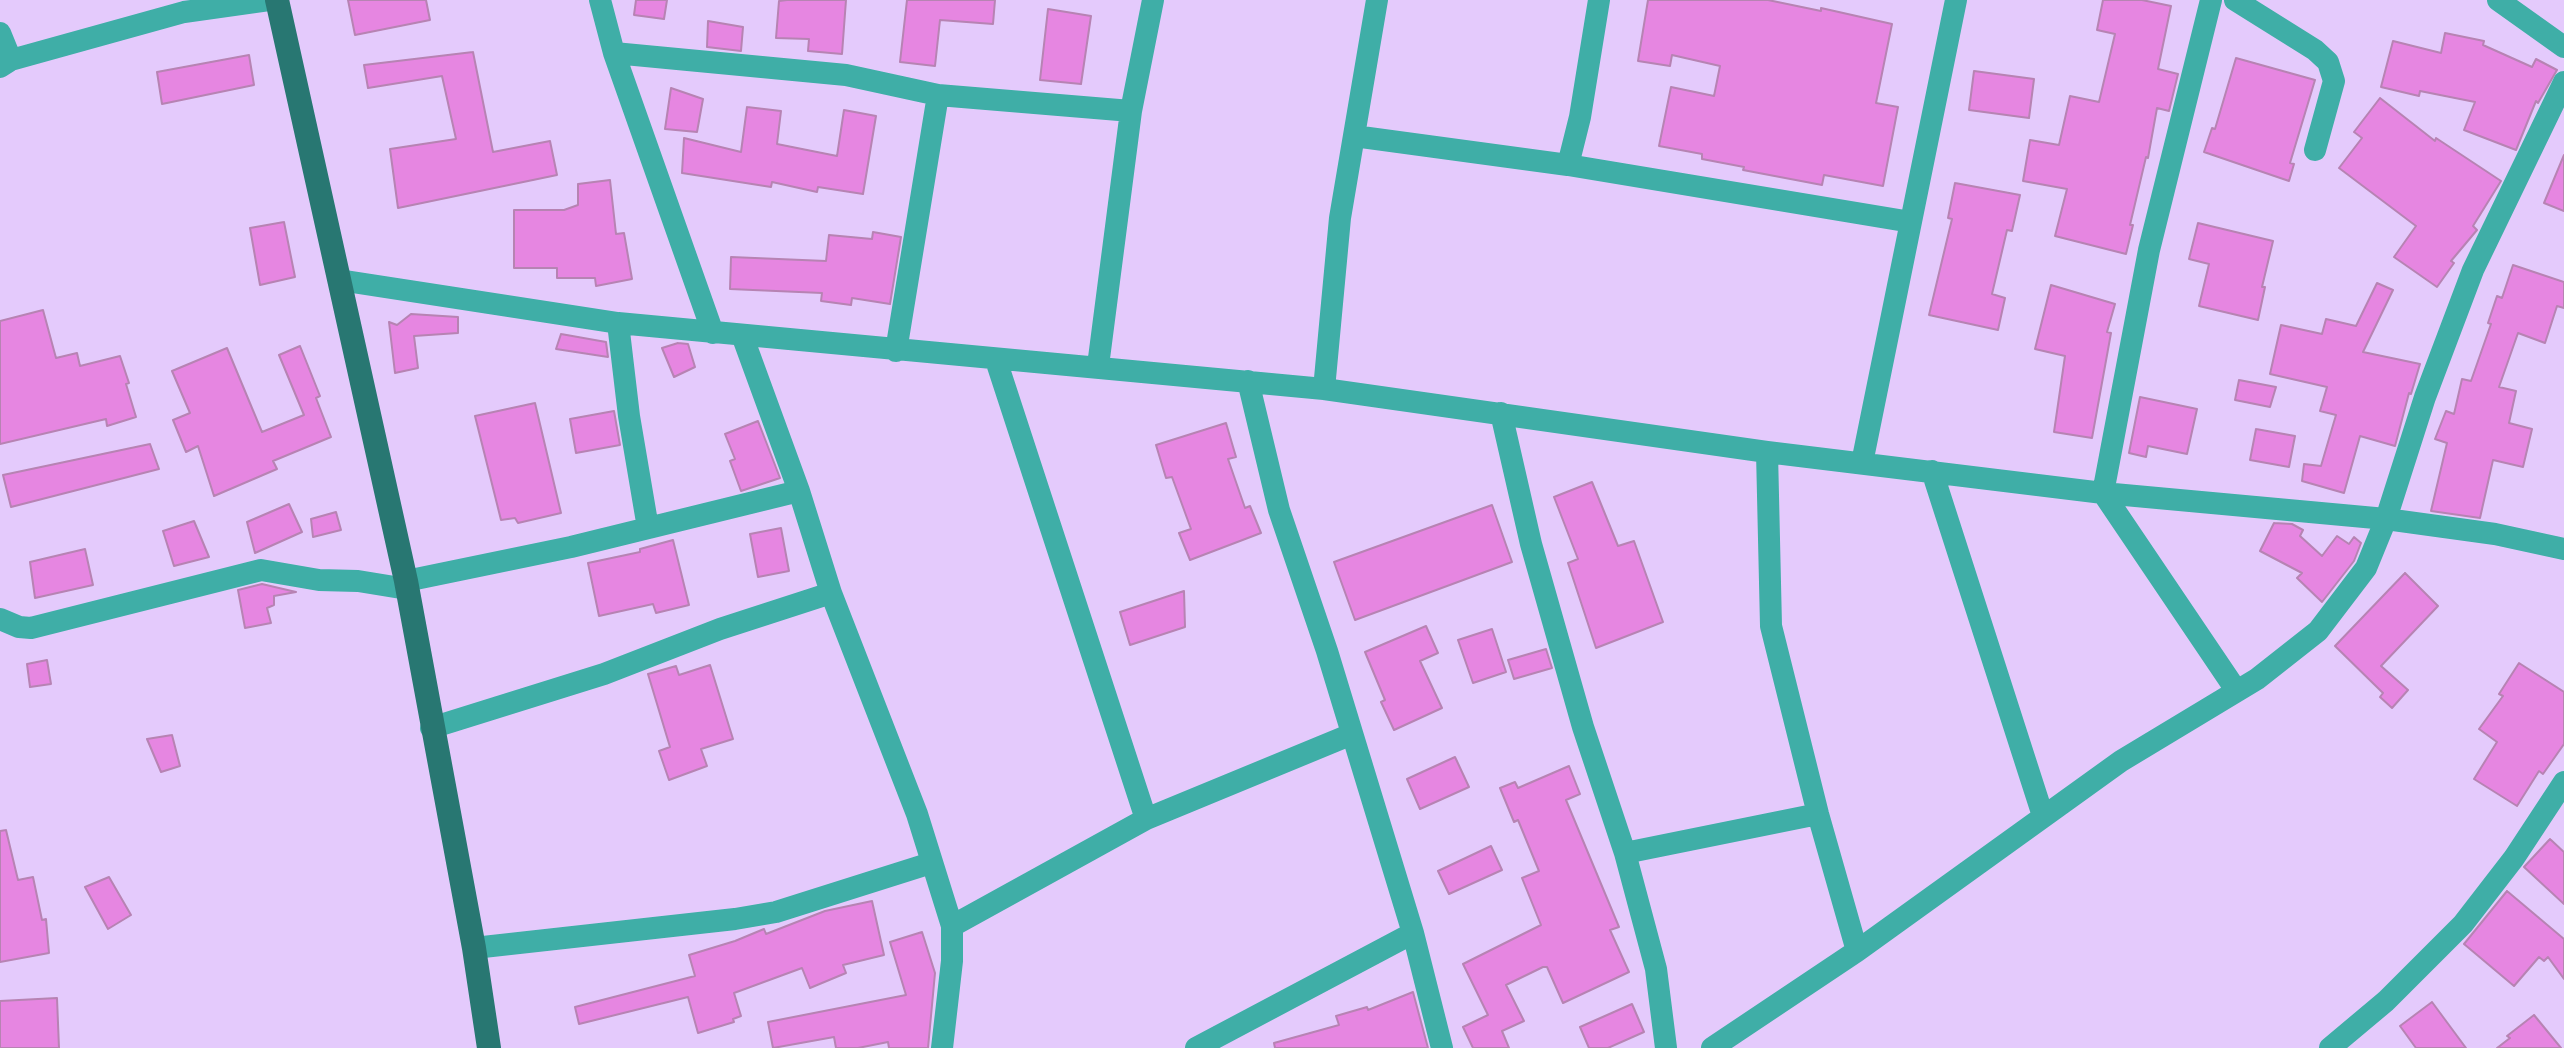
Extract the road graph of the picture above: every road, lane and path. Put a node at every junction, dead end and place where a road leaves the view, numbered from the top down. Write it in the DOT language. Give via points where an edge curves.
graph roads {
  1 [pos="269,0"];
  2 [pos="277,0"];
  3 [pos="600,0"];
  4 [pos="1153,0"];
  5 [pos="1377,0"];
  6 [pos="1599,0"];
  7 [pos="1955,0"];
  8 [pos="2211,0"];
  9 [pos="2235,0"];
  10 [pos="2498,0"];
  11 [pos="0,33"];
  12 [pos="2564,47"];
  13 [pos="614,53"];
  14 [pos="6,64"];
  15 [pos="2564,82"];
  16 [pos="938,95"];
  17 [pos="1131,111"];
  18 [pos="1354,136"];
  19 [pos="2315,150"];
  20 [pos="1568,165"];
  21 [pos="1911,222"];
  22 [pos="339,280"];
  23 [pos="618,323"];
  24 [pos="713,333"];
  25 [pos="742,335"];
  26 [pos="896,351"];
  27 [pos="996,360"];
  28 [pos="1098,366"];
  29 [pos="1248,381"];
  30 [pos="1324,389"];
  31 [pos="1501,413"];
  32 [pos="1767,452"];
  33 [pos="1862,463"];
  34 [pos="1932,471"];
  35 [pos="799,491"];
  36 [pos="2103,493"];
  37 [pos="2386,519"];
  38 [pos="648,528"];
  39 [pos="2560,548"];
  40 [pos="406,585"];
  41 [pos="831,593"];
  42 [pos="0,609"];
  43 [pos="0,619"];
  44 [pos="2236,690"];
  45 [pos="431,728"];
  46 [pos="1352,734"];
  47 [pos="2564,782"];
  48 [pos="1818,814"];
  49 [pos="2043,816"];
  50 [pos="1146,819"];
  51 [pos="1625,853"];
  52 [pos="931,863"];
  53 [pos="952,926"];
  54 [pos="1413,933"];
  55 [pos="474,948"];
  56 [pos="1857,951"];
  57 [pos="489,1048"];
  58 [pos="942,1048"];
  59 [pos="1197,1048"];
  60 [pos="1442,1048"];
  61 [pos="1666,1048"];
  62 [pos="1712,1048"];
  63 [pos="2330,1048"];
  1 -- 14 [label="street" via="204,8"];
  2 -- 22 [label="main road"];
  3 -- 13 [label="street"];
  4 -- 17 [label="street"];
  5 -- 18 [label="street"];
  6 -- 20 [label="street"];
  7 -- 21 [label="street"];
  8 -- 36 [label="street" via="2149,250"];
  9 -- 19 [label="street" via="2328,62 2334,81"];
  10 -- 12 [label="street"];
  11 -- 14 [label="street"];
  13 -- 16 [label="street" via="846,75"];
  13 -- 24 [label="street"];
  15 -- 37 [label="street" via="2473,270"];
  16 -- 17 [label="street"];
  16 -- 26 [label="street"];
  17 -- 28 [label="street"];
  18 -- 20 [label="street"];
  18 -- 30 [label="street" via="1340,218"];
  20 -- 21 [label="street"];
  21 -- 33 [label="street"];
  22 -- 23 [label="street"];
  22 -- 40 [label="main road"];
  23 -- 24 [label="street"];
  23 -- 38 [label="street"];
  24 -- 25 [label="street"];
  25 -- 26 [label="street"];
  25 -- 35 [label="street"];
  26 -- 27 [label="street"];
  27 -- 28 [label="street"];
  27 -- 50 [label="street"];
  28 -- 29 [label="street"];
  29 -- 30 [label="street"];
  29 -- 46 [label="street" via="1279,510"];
  30 -- 31 [label="street"];
  31 -- 32 [label="street"];
  31 -- 51 [label="street" via="1531,544"];
  32 -- 33 [label="street"];
  32 -- 48 [label="street" via="1771,626"];
  33 -- 34 [label="street"];
  34 -- 36 [label="street"];
  34 -- 49 [label="street"];
  35 -- 38 [label="street"];
  35 -- 41 [label="street"];
  36 -- 37 [label="street"];
  36 -- 44 [label="street"];
  37 -- 39 [label="street"];
  37 -- 44 [label="street" via="2366,568 2326,622"];
  38 -- 40 [label="street"];
  40 -- 43 [label="street" via="261,570 31,628"];
  40 -- 45 [label="main road"];
  41 -- 45 [label="street" via="604,674"];
  41 -- 52 [label="street"];
  42 -- 43 [label="street"];
  44 -- 49 [label="street"];
  45 -- 55 [label="main road"];
  46 -- 50 [label="street"];
  46 -- 54 [label="street"];
  47 -- 63 [label="street" via="2463,924"];
  48 -- 51 [label="street"];
  48 -- 56 [label="street"];
  49 -- 56 [label="street"];
  50 -- 53 [label="street"];
  51 -- 61 [label="street" via="1656,969"];
  52 -- 53 [label="street"];
  52 -- 55 [label="street" via="762,914"];
  53 -- 58 [label="street"];
  54 -- 59 [label="street"];
  54 -- 60 [label="street"];
  55 -- 57 [label="main road"];
  56 -- 62 [label="street"];
}
